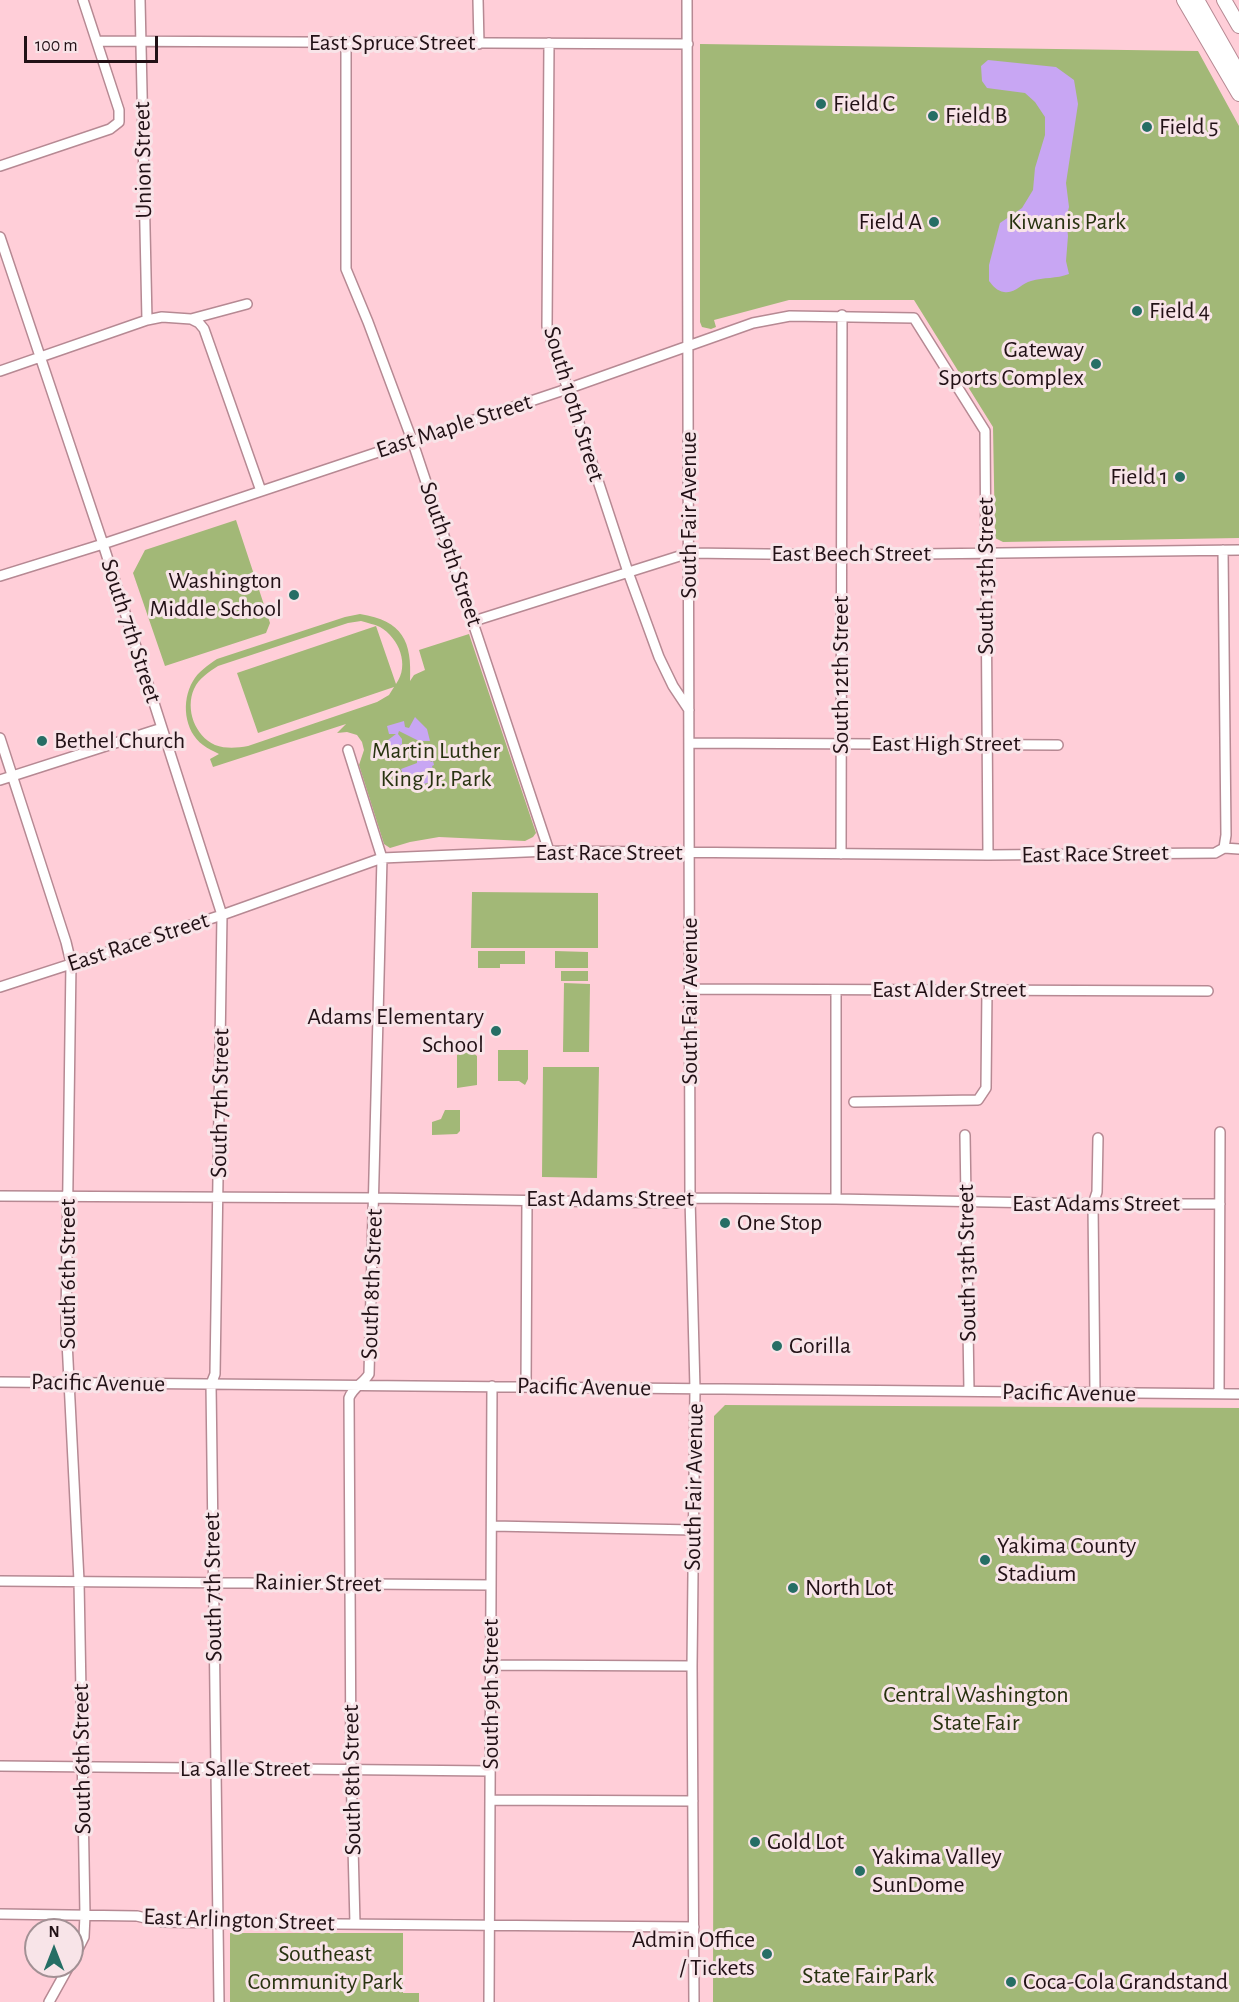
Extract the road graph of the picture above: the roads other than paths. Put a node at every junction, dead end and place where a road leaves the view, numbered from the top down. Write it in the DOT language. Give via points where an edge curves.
graph roads {
  1 [pos="84,0"];
  2 [pos="140,0"];
  3 [pos="478,0"];
  4 [pos="687,0"];
  5 [pos="1184,0"];
  6 [pos="1197,0"];
  7 [pos="1224,0"];
  8 [pos="1239,26"];
  9 [pos="97,41"];
  10 [pos="140,41"];
  11 [pos="346,43"];
  12 [pos="479,44"];
  13 [pos="549,44"];
  14 [pos="688,44"];
  15 [pos="1239,74"];
  16 [pos="1239,94"];
  17 [pos="0,166"];
  18 [pos="0,237"];
  19 [pos="247,304"];
  20 [pos="842,315"];
  21 [pos="914,318"];
  22 [pos="191,319"];
  23 [pos="147,320"];
  24 [pos="688,347"];
  25 [pos="40,357"];
  26 [pos="0,371"];
  27 [pos="567,389"];
  28 [pos="412,440"];
  29 [pos="261,491"];
  30 [pos="103,544"];
  31 [pos="1223,550"];
  32 [pos="1239,550"];
  33 [pos="689,553"];
  34 [pos="986,553"];
  35 [pos="841,555"];
  36 [pos="628,572"];
  37 [pos="0,576"];
  38 [pos="474,621"];
  39 [pos="690,711"];
  40 [pos="162,728"];
  41 [pos="0,738"];
  42 [pos="690,743"];
  43 [pos="841,744"];
  44 [pos="987,745"];
  45 [pos="1058,745"];
  46 [pos="348,750"];
  47 [pos="12,776"];
  48 [pos="0,780"];
  49 [pos="1224,848"];
  50 [pos="1239,849"];
  51 [pos="549,851"];
  52 [pos="688,854"];
  53 [pos="841,854"];
  54 [pos="988,855"];
  55 [pos="382,858"];
  56 [pos="222,915"];
  57 [pos="71,963"];
  58 [pos="0,987"];
  59 [pos="690,989"];
  60 [pos="836,990"];
  61 [pos="987,990"];
  62 [pos="1208,991"];
  63 [pos="854,1102"];
  64 [pos="1220,1132"];
  65 [pos="965,1136"];
  66 [pos="1098,1138"];
  67 [pos="0,1196"];
  68 [pos="68,1196"];
  69 [pos="219,1197"];
  70 [pos="374,1198"];
  71 [pos="690,1198"];
  72 [pos="836,1199"];
  73 [pos="527,1200"];
  74 [pos="967,1203"];
  75 [pos="1093,1204"];
  76 [pos="1220,1204"];
  77 [pos="0,1382"];
  78 [pos="69,1382"];
  79 [pos="211,1384"];
  80 [pos="358,1385"];
  81 [pos="492,1386"];
  82 [pos="526,1387"];
  83 [pos="695,1389"];
  84 [pos="969,1391"];
  85 [pos="1095,1393"];
  86 [pos="1220,1394"];
  87 [pos="1239,1394"];
  88 [pos="492,1526"];
  89 [pos="694,1530"];
  90 [pos="0,1581"];
  91 [pos="79,1581"];
  92 [pos="213,1581"];
  93 [pos="349,1583"];
  94 [pos="491,1585"];
  95 [pos="491,1665"];
  96 [pos="692,1666"];
  97 [pos="0,1766"];
  98 [pos="83,1767"];
  99 [pos="215,1769"];
  100 [pos="351,1769"];
  101 [pos="490,1771"];
  102 [pos="490,1800"];
  103 [pos="693,1801"];
  104 [pos="0,1914"];
  105 [pos="85,1915"];
  106 [pos="219,1923"];
  107 [pos="355,1924"];
  108 [pos="489,1927"];
  109 [pos="694,1927"];
  110 [pos="84,1937"];
  111 [pos="62,1978"];
  112 [pos="49,2002"];
  113 [pos="219,2002"];
  114 [pos="489,2002"];
  115 [pos="694,2002"];
  1 -- 9 [label="street"];
  2 -- 10 [label="street, Union Street"];
  3 -- 12 [label="street"];
  4 -- 14 [label="street, South Fair Avenue"];
  5 -- 16 [label="highway"];
  6 -- 15 [label="highway"];
  7 -- 8 [label="highway"];
  9 -- 10 [label="street, East Spruce Street"];
  9 -- 17 [label="street" via="119,110 119,122 110,129"];
  10 -- 11 [label="street, East Spruce Street"];
  10 -- 23 [label="street, Union Street"];
  11 -- 12 [label="street, East Spruce Street"];
  11 -- 28 [label="street, South 9th Street" via="346,269"];
  12 -- 13 [label="street, East Spruce Street"];
  13 -- 14 [label="street, East Spruce Street"];
  13 -- 27 [label="street, South 10th Street" via="547,326"];
  14 -- 24 [label="street, South Fair Avenue"];
  18 -- 25 [label="street, South 7th Street"];
  19 -- 22 [label="street"];
  20 -- 21 [label="street, East Maple Street"];
  20 -- 24 [label="street, East Maple Street" via="789,316 753,323"];
  20 -- 35 [label="street, South 12th Street"];
  21 -- 34 [label="street, South 13th Street" via="985,431"];
  22 -- 23 [label="street"];
  22 -- 29 [label="street" via="204,329"];
  23 -- 25 [label="street"];
  24 -- 27 [label="street, East Maple Street"];
  24 -- 33 [label="street, South Fair Avenue"];
  25 -- 26 [label="street"];
  25 -- 30 [label="street, South 7th Street"];
  27 -- 28 [label="street, East Maple Street"];
  27 -- 36 [label="street, South 10th Street"];
  28 -- 29 [label="street, East Maple Street"];
  28 -- 38 [label="street, South 9th Street"];
  29 -- 30 [label="street, East Maple Street"];
  30 -- 37 [label="street, East Maple Street"];
  30 -- 40 [label="street, South 7th Street"];
  31 -- 32 [label="street, East Beech Street"];
  31 -- 34 [label="street, East Beech Street"];
  31 -- 49 [label="street"];
  33 -- 35 [label="street, East Beech Street"];
  33 -- 36 [label="street, East Beech Street"];
  33 -- 39 [label="street, South Fair Avenue"];
  34 -- 35 [label="street, East Beech Street"];
  34 -- 44 [label="street, South 13th Street"];
  35 -- 43 [label="street, South 12th Street"];
  36 -- 38 [label="street, East Beech Street"];
  36 -- 39 [label="street, South 10th Street" via="659,657"];
  38 -- 51 [label="street, South 9th Street"];
  39 -- 42 [label="street, South Fair Avenue"];
  40 -- 47 [label="street"];
  40 -- 56 [label="street, South 7th Street"];
  41 -- 47 [label="street, South 6th Street"];
  42 -- 43 [label="street, East High Street"];
  42 -- 52 [label="street, South Fair Avenue"];
  43 -- 44 [label="street, East High Street"];
  43 -- 53 [label="street, South 12th Street"];
  44 -- 45 [label="street, East High Street"];
  44 -- 54 [label="street, South 13th Street"];
  46 -- 55 [label="street, South 8th Street"];
  47 -- 48 [label="street"];
  47 -- 57 [label="street, South 6th Street"];
  49 -- 50 [label="street, East Race Street"];
  49 -- 54 [label="street, East Race Street" via="1215,853"];
  51 -- 52 [label="street, East Race Street"];
  51 -- 55 [label="street, East Race Street"];
  52 -- 53 [label="street, East Race Street"];
  52 -- 59 [label="street, South Fair Avenue"];
  53 -- 54 [label="street, East Race Street"];
  55 -- 56 [label="street, East Race Street"];
  55 -- 70 [label="street, South 8th Street"];
  56 -- 57 [label="street, East Race Street"];
  56 -- 69 [label="street, South 7th Street"];
  57 -- 58 [label="street, East Race Street"];
  57 -- 68 [label="street, South 6th Street"];
  59 -- 60 [label="street, East Alder Street"];
  59 -- 71 [label="street, South Fair Avenue"];
  60 -- 61 [label="street, East Alder Street"];
  60 -- 72 [label="street"];
  61 -- 62 [label="street, East Alder Street"];
  61 -- 63 [label="street" via="986,1088 978,1100"];
  64 -- 76 [label="street"];
  65 -- 74 [label="street, South 13th Street"];
  66 -- 75 [label="street"];
  67 -- 68 [label="street, East Adams Street"];
  68 -- 69 [label="street, East Adams Street"];
  68 -- 78 [label="street, South 6th Street"];
  69 -- 70 [label="street, East Adams Street"];
  69 -- 79 [label="street, South 7th Street" via="215,1374"];
  70 -- 73 [label="street, East Adams Street"];
  70 -- 80 [label="street, South 8th Street" via="369,1374"];
  71 -- 72 [label="street, East Adams Street"];
  71 -- 73 [label="street, East Adams Street" via="677,1203"];
  71 -- 83 [label="street, South Fair Avenue"];
  72 -- 74 [label="street, East Adams Street"];
  73 -- 82 [label="street"];
  74 -- 75 [label="street, East Adams Street"];
  74 -- 84 [label="street, South 13th Street"];
  75 -- 76 [label="street, East Adams Street"];
  75 -- 85 [label="street"];
  76 -- 86 [label="street"];
  77 -- 78 [label="street, Pacific Avenue"];
  78 -- 79 [label="street, Pacific Avenue"];
  78 -- 91 [label="street, South 6th Street"];
  79 -- 80 [label="street, Pacific Avenue"];
  79 -- 92 [label="street, South 7th Street"];
  80 -- 81 [label="street, Pacific Avenue"];
  80 -- 93 [label="street, South 8th Street" via="349,1398"];
  81 -- 82 [label="street, Pacific Avenue"];
  81 -- 88 [label="street, South 9th Street"];
  82 -- 83 [label="street, Pacific Avenue"];
  83 -- 84 [label="street, Pacific Avenue"];
  83 -- 89 [label="street, South Fair Avenue"];
  84 -- 85 [label="street, Pacific Avenue"];
  85 -- 86 [label="street, Pacific Avenue"];
  86 -- 87 [label="street, Pacific Avenue"];
  88 -- 89 [label="street"];
  88 -- 94 [label="street, South 9th Street"];
  89 -- 96 [label="street, South Fair Avenue"];
  90 -- 91 [label="street, Rainier Street"];
  91 -- 92 [label="street, Rainier Street"];
  91 -- 98 [label="street, South 6th Street"];
  92 -- 93 [label="street, Rainier Street"];
  92 -- 99 [label="street, South 7th Street"];
  93 -- 94 [label="street, Rainier Street"];
  93 -- 100 [label="street, South 8th Street"];
  94 -- 95 [label="street, South 9th Street"];
  95 -- 96 [label="street"];
  95 -- 101 [label="street, South 9th Street"];
  96 -- 103 [label="street, South Fair Avenue"];
  97 -- 98 [label="street, La Salle Street"];
  98 -- 99 [label="street, La Salle Street"];
  98 -- 105 [label="street, South 6th Street"];
  99 -- 100 [label="street, La Salle Street"];
  99 -- 106 [label="street, South 7th Street"];
  100 -- 101 [label="street, La Salle Street"];
  100 -- 107 [label="street, South 8th Street"];
  101 -- 102 [label="street, South 9th Street"];
  102 -- 103 [label="street"];
  102 -- 108 [label="street, South 9th Street"];
  103 -- 109 [label="street, South Fair Avenue"];
  104 -- 105 [label="street, East Arlington Street"];
  105 -- 106 [label="street, East Arlington Street"];
  105 -- 110 [label="street, South 6th Street"];
  106 -- 107 [label="street, East Arlington Street"];
  106 -- 113 [label="street, South 7th Street"];
  107 -- 108 [label="street, East Arlington Street"];
  108 -- 109 [label="street, East Arlington Street"];
  108 -- 114 [label="street, South 9th Street"];
  109 -- 115 [label="street, South Fair Avenue"];
  111 -- 112 [label="street"];
}
